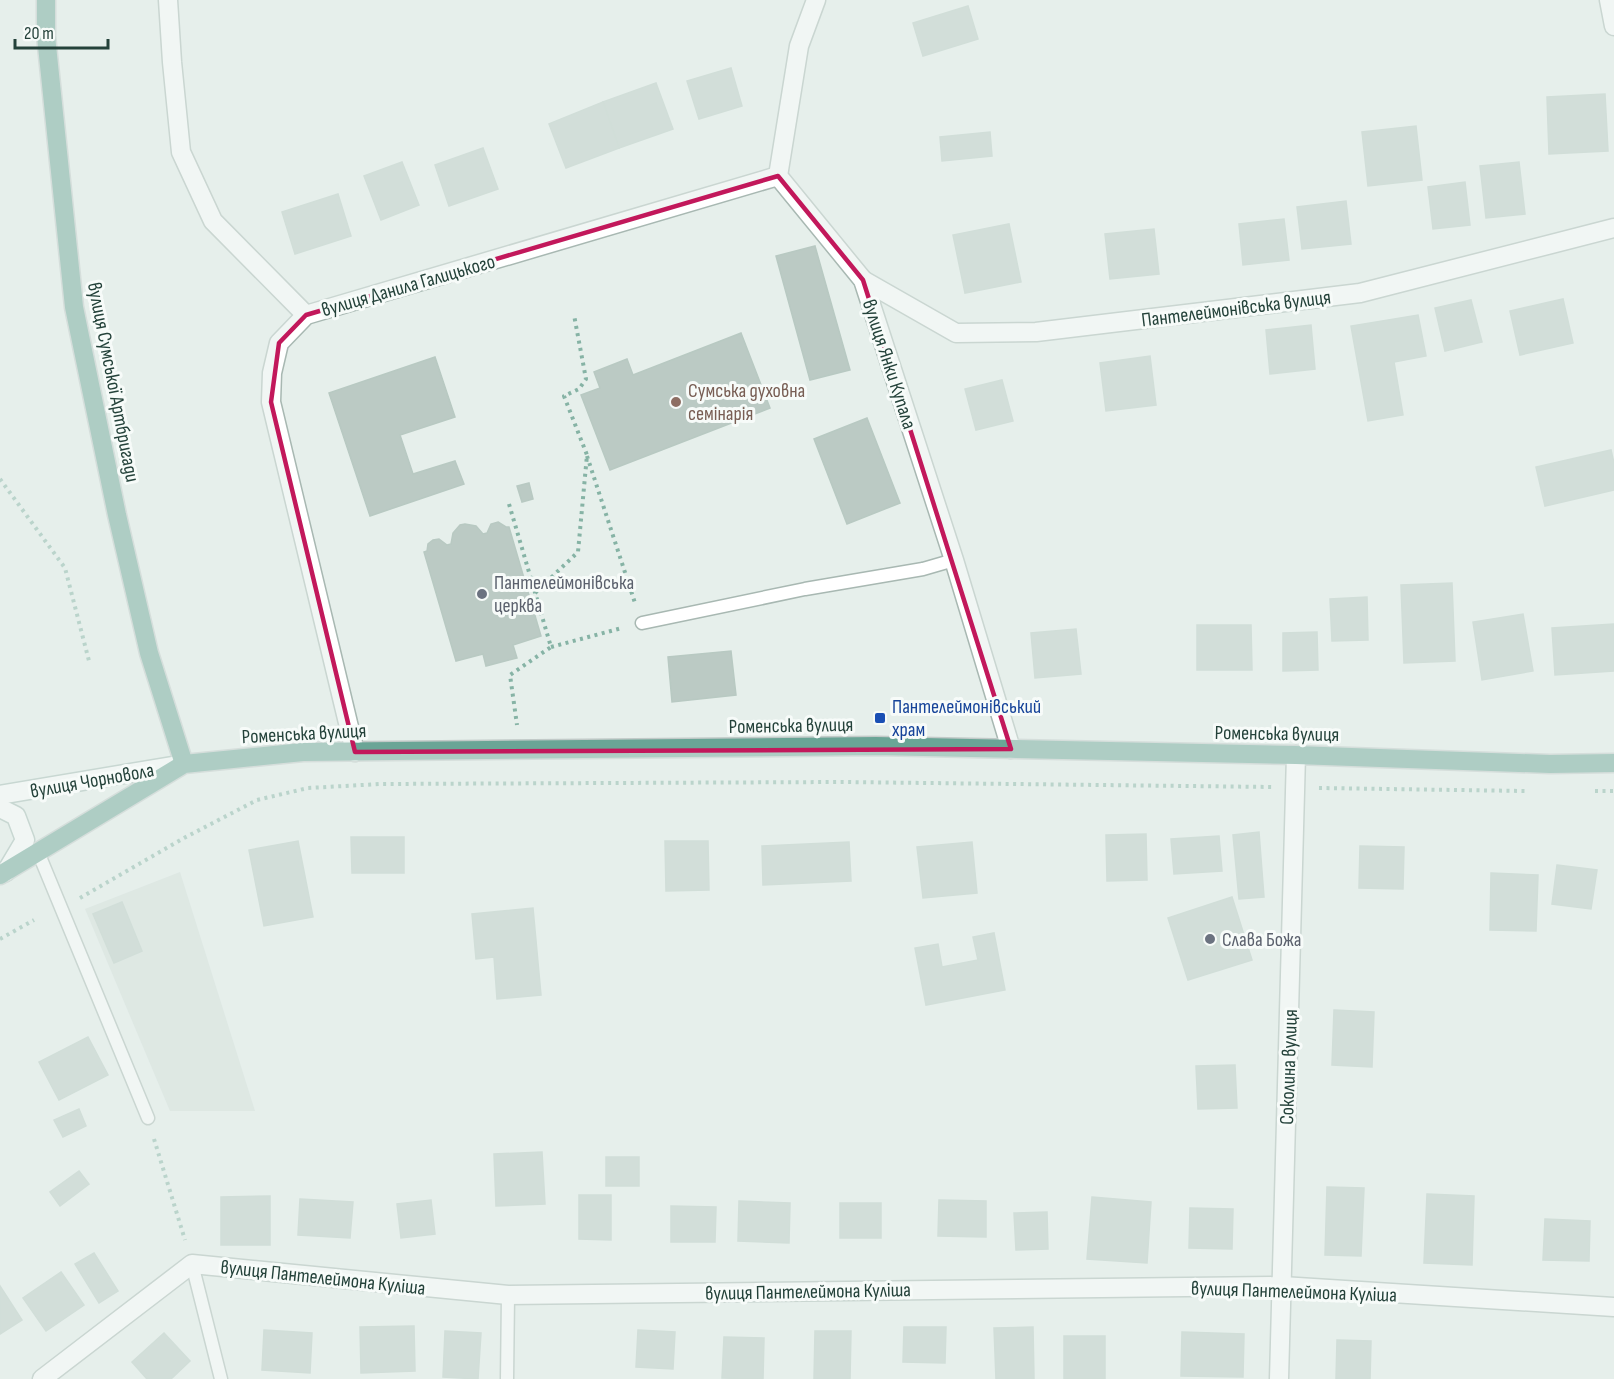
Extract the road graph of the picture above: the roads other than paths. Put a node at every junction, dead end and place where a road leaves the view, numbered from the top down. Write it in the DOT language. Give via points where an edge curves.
graph roads {
  1 [pos="46,0"];
  2 [pos="168,0"];
  3 [pos="816,0"];
  4 [pos="1609,0"];
  5 [pos="1614,26"];
  6 [pos="778,176"];
  7 [pos="1614,228"];
  8 [pos="863,280"];
  9 [pos="306,315"];
  10 [pos="954,560"];
  11 [pos="642,623"];
  12 [pos="1011,749"];
  13 [pos="356,752"];
  14 [pos="1296,755"];
  15 [pos="1614,763"];
  16 [pos="184,764"];
  17 [pos="0,795"];
  18 [pos="0,808"];
  19 [pos="38,852"];
  20 [pos="3,874"];
  21 [pos="148,1118"];
  22 [pos="192,1264"];
  23 [pos="1282,1286"];
  24 [pos="508,1295"];
  25 [pos="1614,1307"];
  26 [pos="42,1379"];
  27 [pos="221,1379"];
  28 [pos="507,1379"];
  29 [pos="1279,1379"];
  1 -- 16 [label="main road, вулиця Сумської Артбригади" via="46,36 74,307 149,653"];
  2 -- 9 [label="street" via="181,152 213,221"];
  3 -- 6 [label="street" via="799,46"];
  4 -- 5 [label="street"];
  6 -- 8 [label="street, вулиця Янки Купала"];
  6 -- 9 [label="street, вулиця Данила Галицького"];
  7 -- 8 [label="street, Пантелеймонівська вулиця" via="1360,293 1036,332 956,333"];
  8 -- 10 [label="street, вулиця Янки Купала"];
  9 -- 13 [label="street, вулиця Данила Галицького" via="279,343 271,402"];
  10 -- 11 [label="lane"];
  10 -- 12 [label="street, вулиця Янки Купала"];
  12 -- 13 [label="main road, Роменська вулиця" via="876,746"];
  12 -- 14 [label="main road, Роменська вулиця"];
  13 -- 16 [label="main road, Роменська вулиця" via="303,752"];
  14 -- 15 [label="main road, Роменська вулиця"];
  14 -- 23 [label="street, Соколина вулиця"];
  16 -- 17 [label="street, вулиця Чорновола"];
  16 -- 19 [label="main road"];
  18 -- 20 [label="street" via="16,816 24,840"];
  19 -- 20 [label="main road"];
  19 -- 21 [label="lane"];
  22 -- 24 [label="street, вулиця Пантелеймона Куліша"];
  22 -- 26 [label="street, вулиця Пантелеймона Куліша"];
  22 -- 27 [label="lane"];
  23 -- 24 [label="street, вулиця Пантелеймона Куліша"];
  23 -- 25 [label="street, вулиця Пантелеймона Куліша"];
  23 -- 29 [label="street, Соколина вулиця"];
  24 -- 28 [label="lane"];
}
